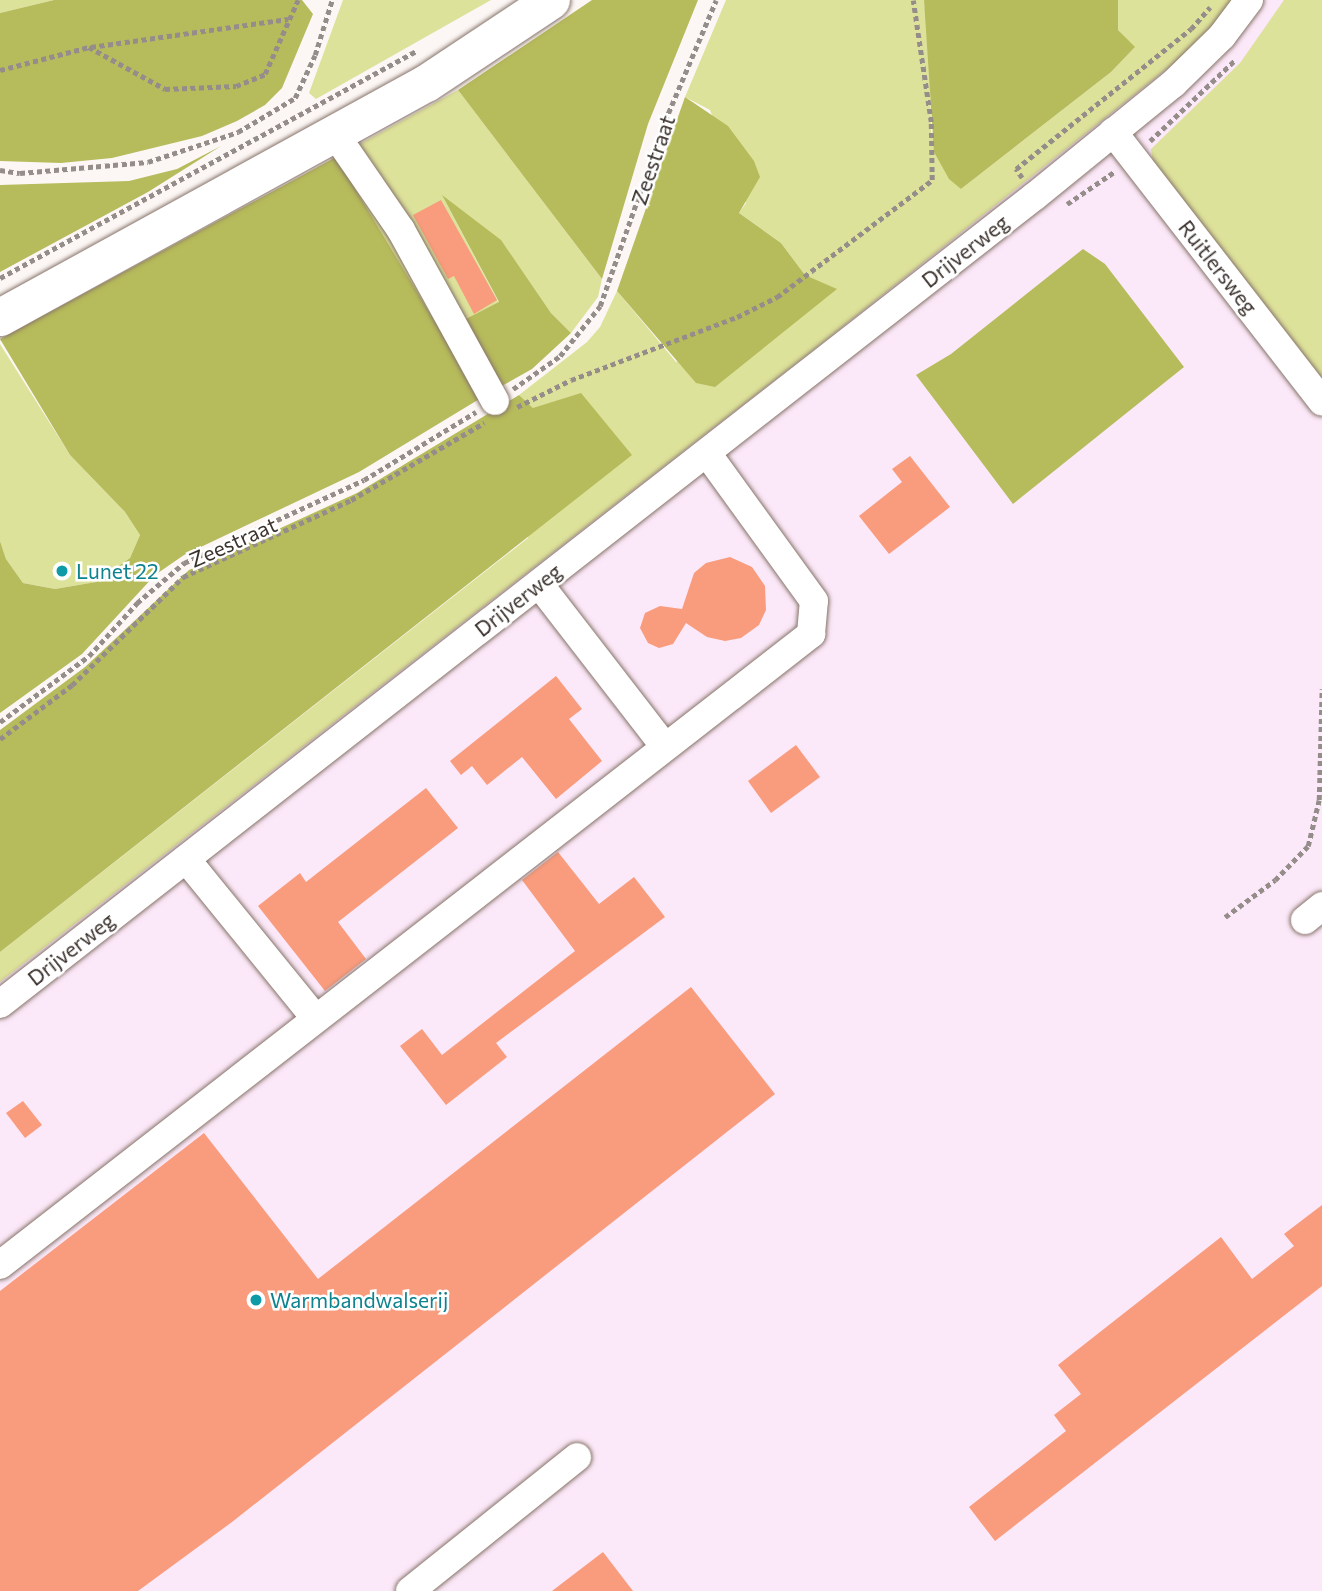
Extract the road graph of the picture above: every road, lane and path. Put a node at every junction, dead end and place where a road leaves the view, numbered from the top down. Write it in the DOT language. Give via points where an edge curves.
graph roads {
  1 [pos="298,0"];
  2 [pos="332,0"];
  3 [pos="551,0"];
  4 [pos="716,0"];
  5 [pos="913,0"];
  6 [pos="1216,0"];
  7 [pos="1249,0"];
  8 [pos="288,19"];
  9 [pos="89,47"];
  10 [pos="424,48"];
  11 [pos="0,70"];
  12 [pos="1113,132"];
  13 [pos="335,134"];
  14 [pos="0,170"];
  15 [pos="1035,196"];
  16 [pos="0,278"];
  17 [pos="0,317"];
  18 [pos="1322,401"];
  19 [pos="499,410"];
  20 [pos="707,453"];
  21 [pos="539,584"];
  22 [pos="1322,689"];
  23 [pos="0,722"];
  24 [pos="0,738"];
  25 [pos="664,746"];
  26 [pos="186,859"];
  27 [pos="1225,918"];
  28 [pos="0,1004"];
  29 [pos="315,1017"];
  30 [pos="0,1265"];
  31 [pos="577,1457"];
  32 [pos="410,1591"];
  1 -- 8 [label="path"];
  2 -- 14 [label="path" via="316,55 295,98 238,132 148,162 20,173"];
  3 -- 13 [label="main road" via="426,83"];
  4 -- 19 [label="path, Zeestraat" via="665,121 600,306 560,356"];
  5 -- 19 [label="path" via="931,121 932,180 777,297"];
  6 -- 15 [label="path" via="1191,29 1016,169"];
  7 -- 12 [label="street, Drijverweg" via="1199,60"];
  8 -- 9 [label="path"];
  8 -- 9 [label="path" via="265,75 236,86 165,89"];
  9 -- 11 [label="path"];
  10 -- 16 [label="path"];
  12 -- 15 [label="street, Drijverweg"];
  12 -- 18 [label="street, Ruitlersweg"];
  13 -- 17 [label="main road"];
  13 -- 19 [label="street" via="401,230"];
  15 -- 20 [label="street, Drijverweg"];
  19 -- 23 [label="path, Zeestraat" via="364,480 184,564 137,603 89,656"];
  19 -- 24 [label="path" via="351,500 183,577 72,685"];
  20 -- 21 [label="street, Drijverweg"];
  20 -- 25 [label="street" via="814,601 811,634"];
  21 -- 25 [label="street"];
  21 -- 26 [label="street, Drijverweg"];
  22 -- 27 [label="path" via="1319,800 1308,846 1275,880"];
  25 -- 29 [label="street"];
  26 -- 28 [label="street, Drijverweg"];
  26 -- 29 [label="street"];
  29 -- 30 [label="street"];
  31 -- 32 [label="street"];
}
